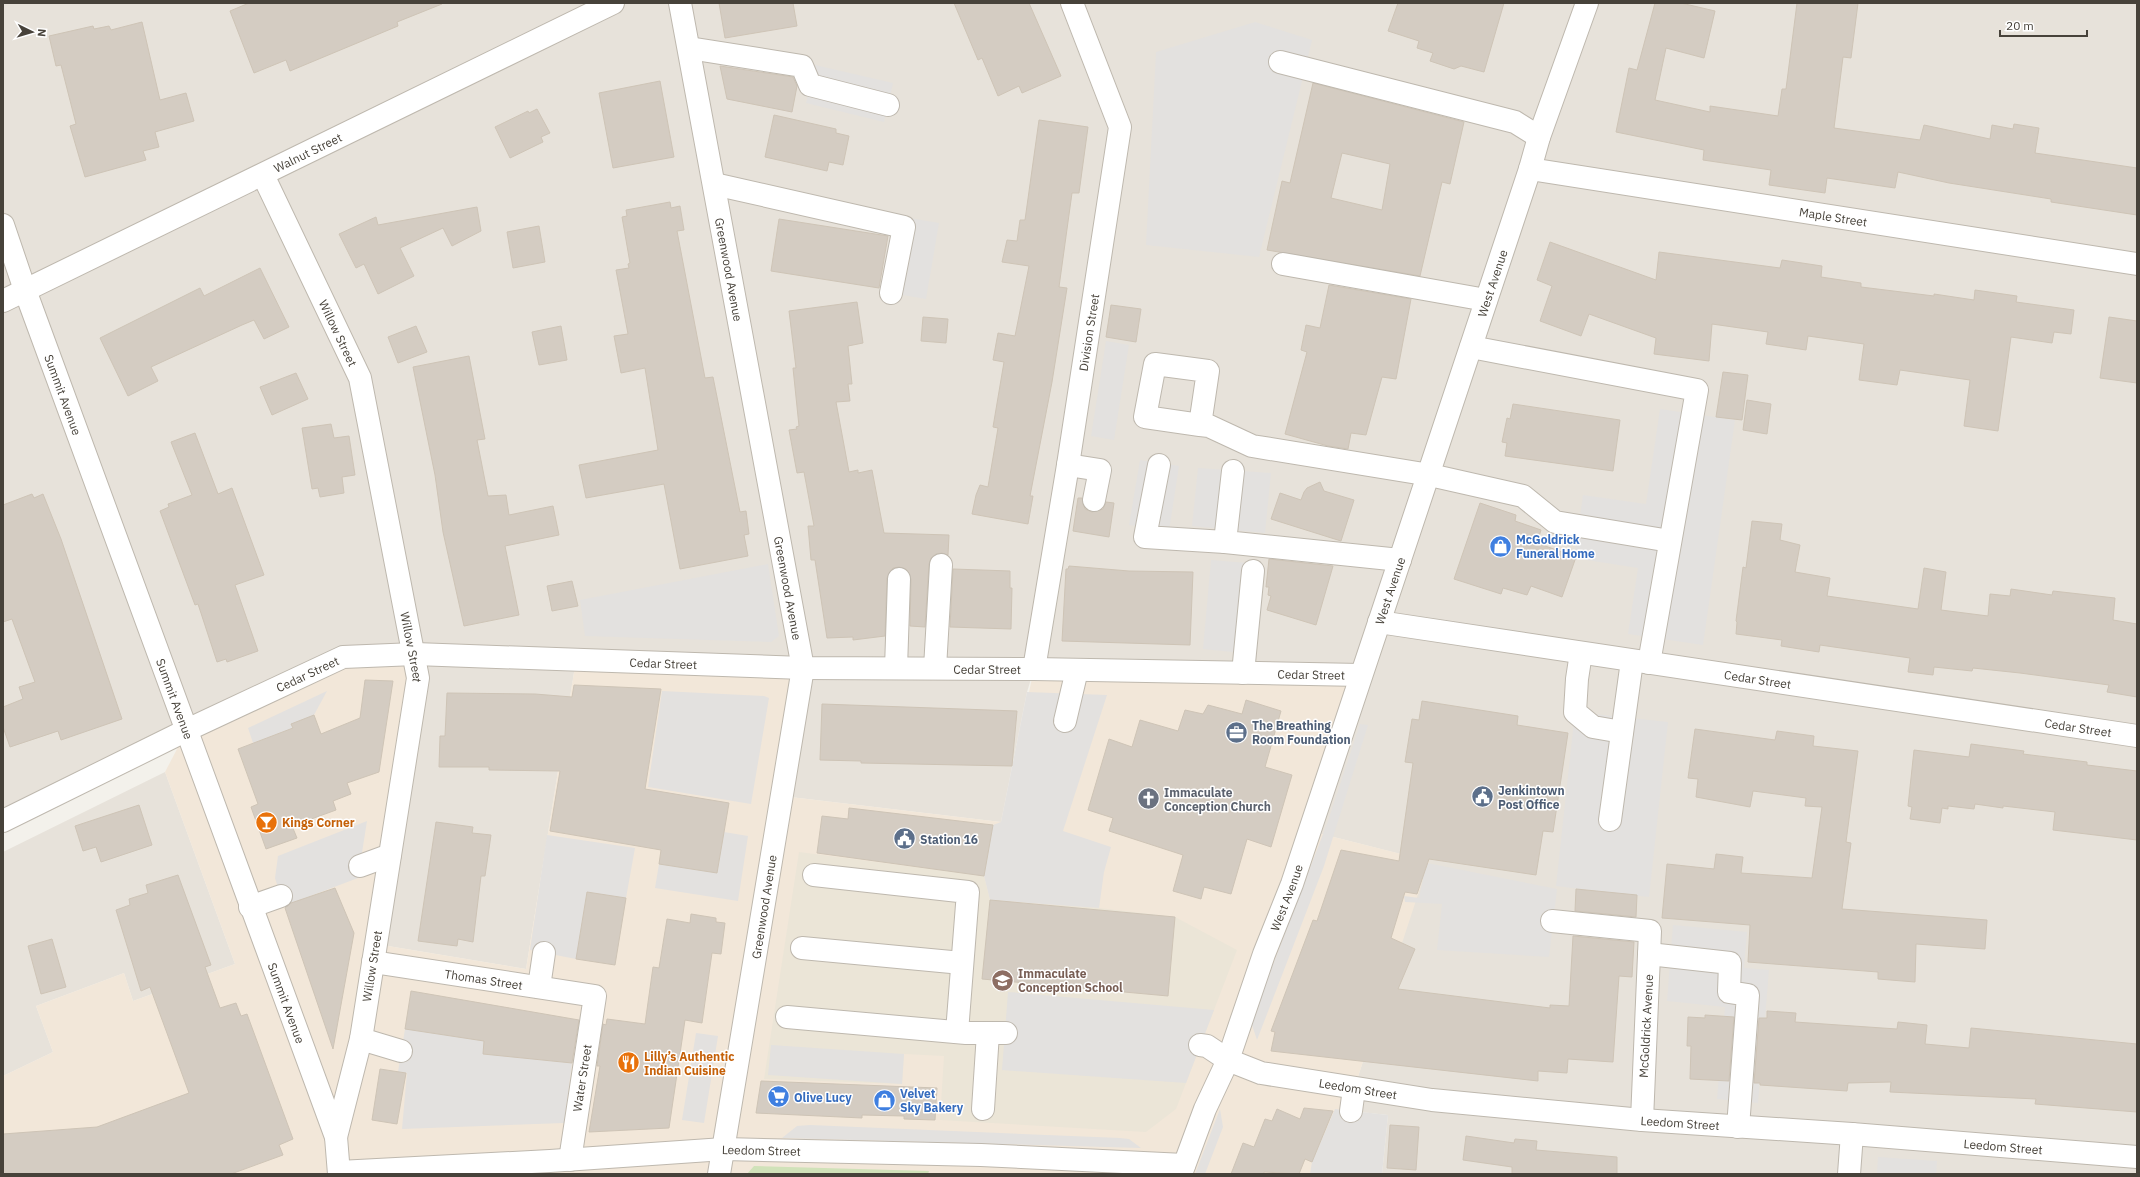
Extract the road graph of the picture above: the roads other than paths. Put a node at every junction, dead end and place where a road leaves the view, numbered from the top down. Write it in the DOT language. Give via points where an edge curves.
graph roads {
  1 [pos="613,3"];
  2 [pos="680,3"];
  3 [pos="1072,3"];
  4 [pos="1587,3"];
  5 [pos="689,48"];
  6 [pos="1280,62"];
  7 [pos="888,105"];
  8 [pos="1539,137"];
  9 [pos="1530,169"];
  10 [pos="263,175"];
  11 [pos="714,184"];
  12 [pos="3,225"];
  13 [pos="1283,264"];
  14 [pos="2137,264"];
  15 [pos="25,290"];
  16 [pos="891,293"];
  17 [pos="1486,300"];
  18 [pos="3,301"];
  19 [pos="1471,347"];
  20 [pos="1200,425"];
  21 [pos="1068,465"];
  22 [pos="1159,465"];
  23 [pos="1233,471"];
  24 [pos="1430,474"];
  25 [pos="1094,500"];
  26 [pos="1670,541"];
  27 [pos="1225,542"];
  28 [pos="1400,560"];
  29 [pos="941,565"];
  30 [pos="1253,571"];
  31 [pos="899,579"];
  32 [pos="1379,622"];
  33 [pos="1581,653"];
  34 [pos="415,654"];
  35 [pos="1641,662"];
  36 [pos="804,668"];
  37 [pos="896,668"];
  38 [pos="934,668"];
  39 [pos="1034,669"];
  40 [pos="1077,670"];
  41 [pos="1243,673"];
  42 [pos="1361,676"];
  43 [pos="1065,721"];
  44 [pos="187,730"];
  45 [pos="1622,732"];
  46 [pos="2137,736"];
  47 [pos="1610,820"];
  48 [pos="3,821"];
  49 [pos="390,856"];
  50 [pos="360,866"];
  51 [pos="814,875"];
  52 [pos="281,896"];
  53 [pos="250,907"];
  54 [pos="1552,921"];
  55 [pos="802,948"];
  56 [pos="544,953"];
  57 [pos="1649,954"];
  58 [pos="373,962"];
  59 [pos="962,963"];
  60 [pos="539,987"];
  61 [pos="595,996"];
  62 [pos="787,1017"];
  63 [pos="957,1032"];
  64 [pos="361,1040"];
  65 [pos="1200,1045"];
  66 [pos="401,1051"];
  67 [pos="1228,1060"];
  68 [pos="1354,1089"];
  69 [pos="983,1109"];
  70 [pos="1351,1111"];
  71 [pos="1642,1120"];
  72 [pos="1738,1126"];
  73 [pos="1852,1134"];
  74 [pos="336,1137"];
  75 [pos="724,1149"];
  76 [pos="2137,1157"];
  77 [pos="556,1165"];
  78 [pos="977,1165"];
  79 [pos="1183,1169"];
  80 [pos="469,1170"];
  81 [pos="339,1173"];
  82 [pos="719,1174"];
  83 [pos="1849,1174"];
  1 -- 10 [label="street, Walnut Street"];
  2 -- 5 [label="street, Greenwood Avenue"];
  3 -- 21 [label="street, Division Street" via="1120,127"];
  4 -- 8 [label="street, West Avenue"];
  5 -- 7 [label="street" via="802,66 810,85"];
  5 -- 11 [label="street, Greenwood Avenue"];
  6 -- 8 [label="street" via="1515,122"];
  8 -- 9 [label="street, West Avenue"];
  9 -- 14 [label="street, Maple Street"];
  9 -- 17 [label="street, West Avenue"];
  10 -- 15 [label="street, Walnut Street"];
  10 -- 34 [label="street, Willow Street" via="360,378"];
  11 -- 16 [label="street" via="904,227"];
  11 -- 36 [label="street, Greenwood Avenue"];
  12 -- 15 [label="street, Summit Avenue"];
  13 -- 17 [label="street"];
  15 -- 18 [label="street, Walnut Street"];
  15 -- 44 [label="street, Summit Avenue"];
  17 -- 19 [label="street, West Avenue"];
  19 -- 24 [label="street, West Avenue"];
  19 -- 26 [label="street" via="1697,390"];
  20 -- 24 [label="street" via="1209,426 1252,446"];
  21 -- 25 [label="street" via="1100,470"];
  21 -- 39 [label="street, Division Street"];
  22 -- 27 [label="street" via="1145,537"];
  23 -- 27 [label="street"];
  24 -- 26 [label="street" via="1523,496 1556,522"];
  24 -- 28 [label="street, West Avenue"];
  26 -- 35 [label="street"];
  27 -- 28 [label="street"];
  28 -- 32 [label="street, West Avenue"];
  29 -- 38 [label="street"];
  30 -- 41 [label="street"];
  31 -- 37 [label="street"];
  32 -- 33 [label="street, Cedar Street"];
  32 -- 42 [label="street, West Avenue"];
  33 -- 35 [label="street, Cedar Street"];
  33 -- 45 [label="street" via="1575,712 1593,727"];
  34 -- 36 [label="street, Cedar Street"];
  34 -- 44 [label="street, Cedar Street" via="343,657"];
  34 -- 49 [label="street, Willow Street" via="418,678"];
  35 -- 45 [label="street"];
  35 -- 46 [label="street, Cedar Street"];
  36 -- 37 [label="street, Cedar Street"];
  36 -- 75 [label="street, Greenwood Avenue"];
  37 -- 38 [label="street, Cedar Street"];
  38 -- 39 [label="street, Cedar Street"];
  39 -- 40 [label="street, Cedar Street"];
  40 -- 41 [label="street, Cedar Street"];
  40 -- 43 [label="street"];
  41 -- 42 [label="street, Cedar Street"];
  42 -- 67 [label="street, West Avenue" via="1292,884 1264,954"];
  44 -- 48 [label="street, Cedar Street"];
  44 -- 53 [label="street, Summit Avenue"];
  45 -- 47 [label="street"];
  49 -- 50 [label="street"];
  49 -- 58 [label="street, Willow Street"];
  51 -- 59 [label="street" via="968,892"];
  52 -- 53 [label="street"];
  53 -- 74 [label="street, Summit Avenue"];
  54 -- 57 [label="street, McGoldrick Avenue" via="1650,931"];
  55 -- 59 [label="street"];
  56 -- 60 [label="street"];
  57 -- 71 [label="street, McGoldrick Avenue"];
  57 -- 72 [label="street" via="1730,963 1729,992 1748,995"];
  58 -- 60 [label="street, Thomas Street"];
  58 -- 64 [label="street, Willow Street"];
  59 -- 63 [label="street"];
  60 -- 61 [label="street, Thomas Street"];
  61 -- 77 [label="street, Water Street"];
  62 -- 63 [label="street"];
  63 -- 69 [label="street" via="997,1033"];
  64 -- 66 [label="street"];
  64 -- 74 [label="street, Willow Street"];
  65 -- 67 [label="street, Leedom Street" via="1207,1046"];
  67 -- 68 [label="street, Leedom Street" via="1261,1073"];
  67 -- 79 [label="street, West Avenue" via="1205,1109"];
  68 -- 70 [label="street"];
  68 -- 71 [label="street, Leedom Street" via="1432,1100"];
  71 -- 72 [label="street, Leedom Street"];
  72 -- 73 [label="street, Leedom Street"];
  73 -- 76 [label="street, Leedom Street"];
  73 -- 83 [label="street"];
  74 -- 81 [label="street, Summit Avenue"];
  75 -- 77 [label="street, Leedom Street"];
  75 -- 78 [label="street, Leedom Street"];
  75 -- 82 [label="street, Greenwood Avenue"];
  77 -- 80 [label="street, Leedom Street"];
  78 -- 79 [label="street, Leedom Street"];
  80 -- 81 [label="street, Leedom Street"];
}
